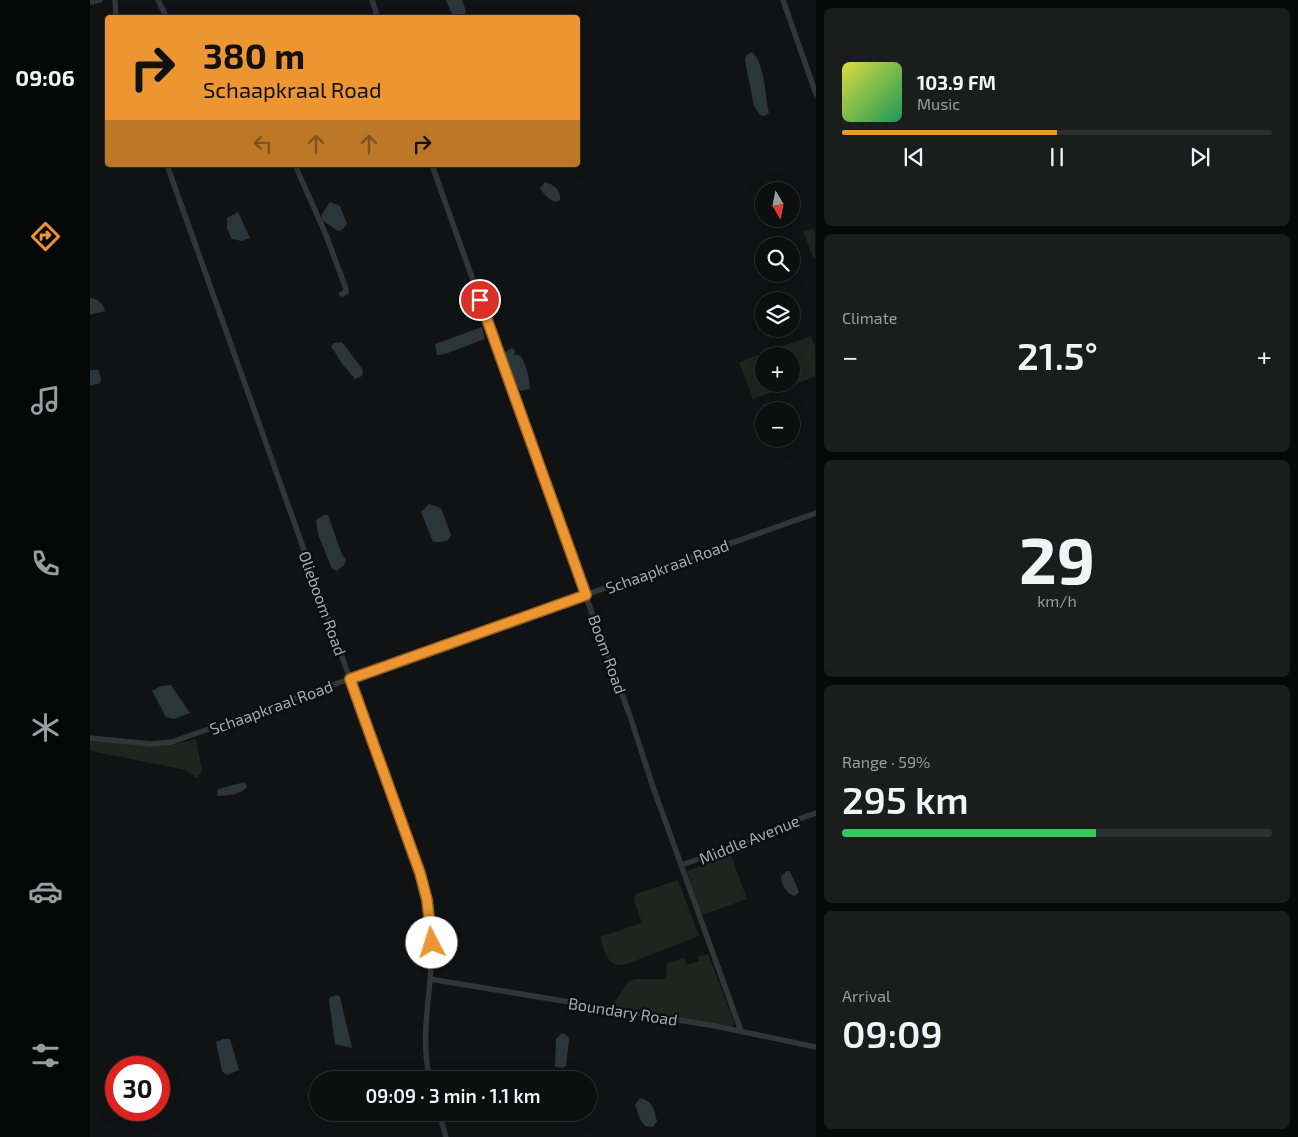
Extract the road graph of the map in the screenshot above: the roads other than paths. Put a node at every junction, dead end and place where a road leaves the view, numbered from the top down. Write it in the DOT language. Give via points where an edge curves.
graph roads {
  1 [pos="100,0"];
  2 [pos="115,0"];
  3 [pos="158,0"];
  4 [pos="372,0"];
  5 [pos="783,0"];
  6 [pos="90,2"];
  7 [pos="116,15"];
  8 [pos="166,15"];
  9 [pos="377,15"];
  10 [pos="816,94"];
  11 [pos="168,167"];
  12 [pos="296,167"];
  13 [pos="433,167"];
  14 [pos="342,294"];
  15 [pos="816,513"];
  16 [pos="586,595"];
  17 [pos="350,679"];
  18 [pos="90,738"];
  19 [pos="816,814"];
  20 [pos="682,865"];
  21 [pos="430,979"];
  22 [pos="741,1031"];
  23 [pos="816,1047"];
  24 [pos="429,1071"];
  25 [pos="442,1121"];
  26 [pos="446,1137"];
  1 -- 6 [label="street"];
  2 -- 7 [label="street"];
  3 -- 8 [label="street"];
  4 -- 9 [label="street"];
  5 -- 10 [label="street"];
  11 -- 17 [label="street, Olieboom Road"];
  12 -- 14 [label="street" via="346,289"];
  13 -- 16 [label="street, Boom Road"];
  15 -- 16 [label="street, Schaapkraal Road"];
  16 -- 17 [label="street, Schaapkraal Road"];
  16 -- 20 [label="street, Boom Road"];
  17 -- 18 [label="street, Schaapkraal Road" via="172,742 151,744"];
  17 -- 21 [label="street, Olieboom Road" via="420,873 432,943"];
  19 -- 20 [label="street, Middle Avenue"];
  20 -- 22 [label="street, Boom Road"];
  21 -- 22 [label="street, Boundary Road"];
  21 -- 24 [label="street, Olieboom Road" via="425,1041"];
  22 -- 23 [label="street, Boundary Road"];
  25 -- 26 [label="street"];
}
